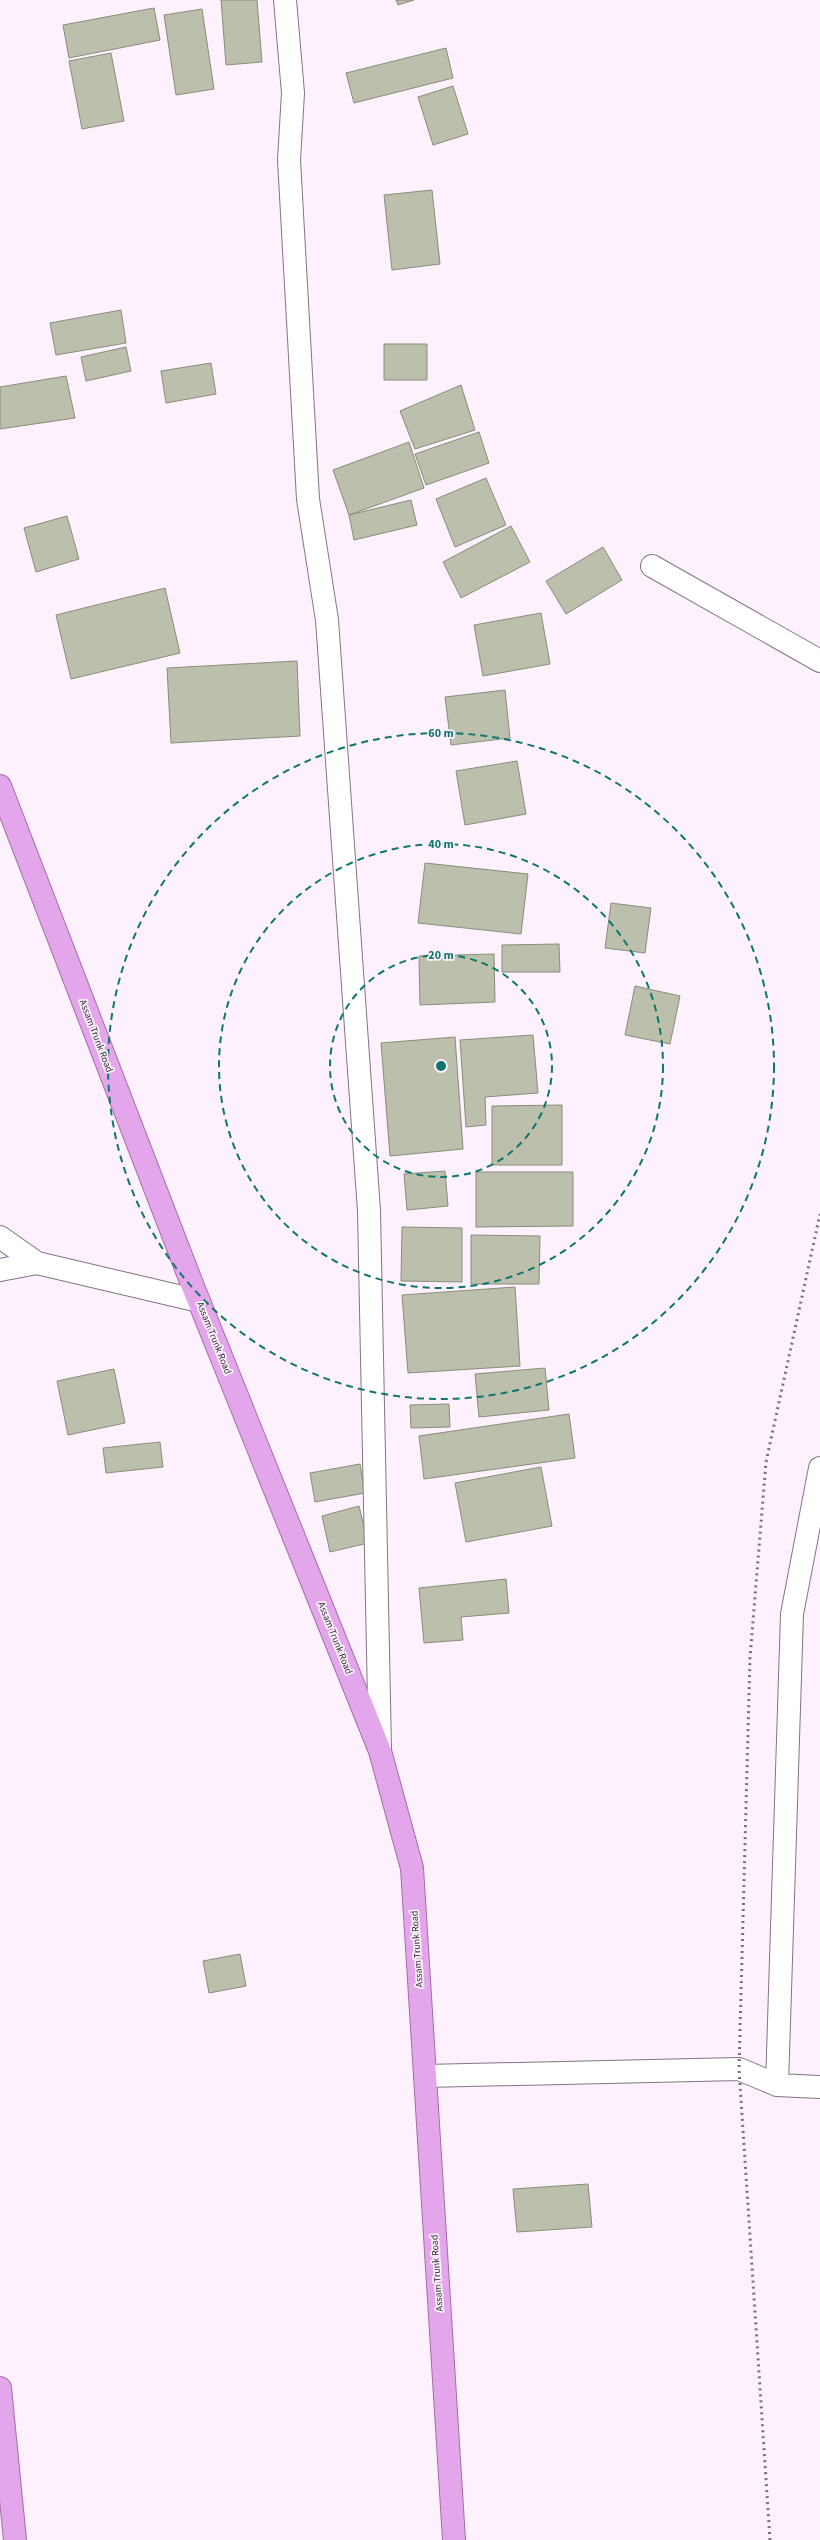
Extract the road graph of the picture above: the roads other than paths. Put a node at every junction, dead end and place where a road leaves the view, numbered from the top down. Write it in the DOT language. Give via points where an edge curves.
graph roads {
  1 [pos="285,0"];
  2 [pos="652,566"];
  3 [pos="820,661"];
  4 [pos="0,786"];
  5 [pos="0,1237"];
  6 [pos="37,1263"];
  7 [pos="0,1270"];
  8 [pos="199,1301"];
  9 [pos="820,1468"];
  10 [pos="380,1751"];
  11 [pos="425,2076"];
  12 [pos="777,2084"];
  13 [pos="820,2087"];
  14 [pos="0,2388"];
  15 [pos="10,2531"];
  16 [pos="454,2540"];
  1 -- 10 [label="street" via="293,93 289,160 308,498 327,620 369,1211"];
  2 -- 3 [label="street"];
  4 -- 8 [label="highway, Assam Trunk Road"];
  5 -- 6 [label="street"];
  6 -- 7 [label="street"];
  6 -- 8 [label="street"];
  8 -- 10 [label="highway, Assam Trunk Road"];
  9 -- 12 [label="street" via="792,1614"];
  10 -- 11 [label="highway, Assam Trunk Road" via="412,1868"];
  11 -- 12 [label="street" via="739,2069"];
  11 -- 16 [label="highway, Assam Trunk Road"];
  12 -- 13 [label="street"];
  14 -- 15 [label="highway"];
}
